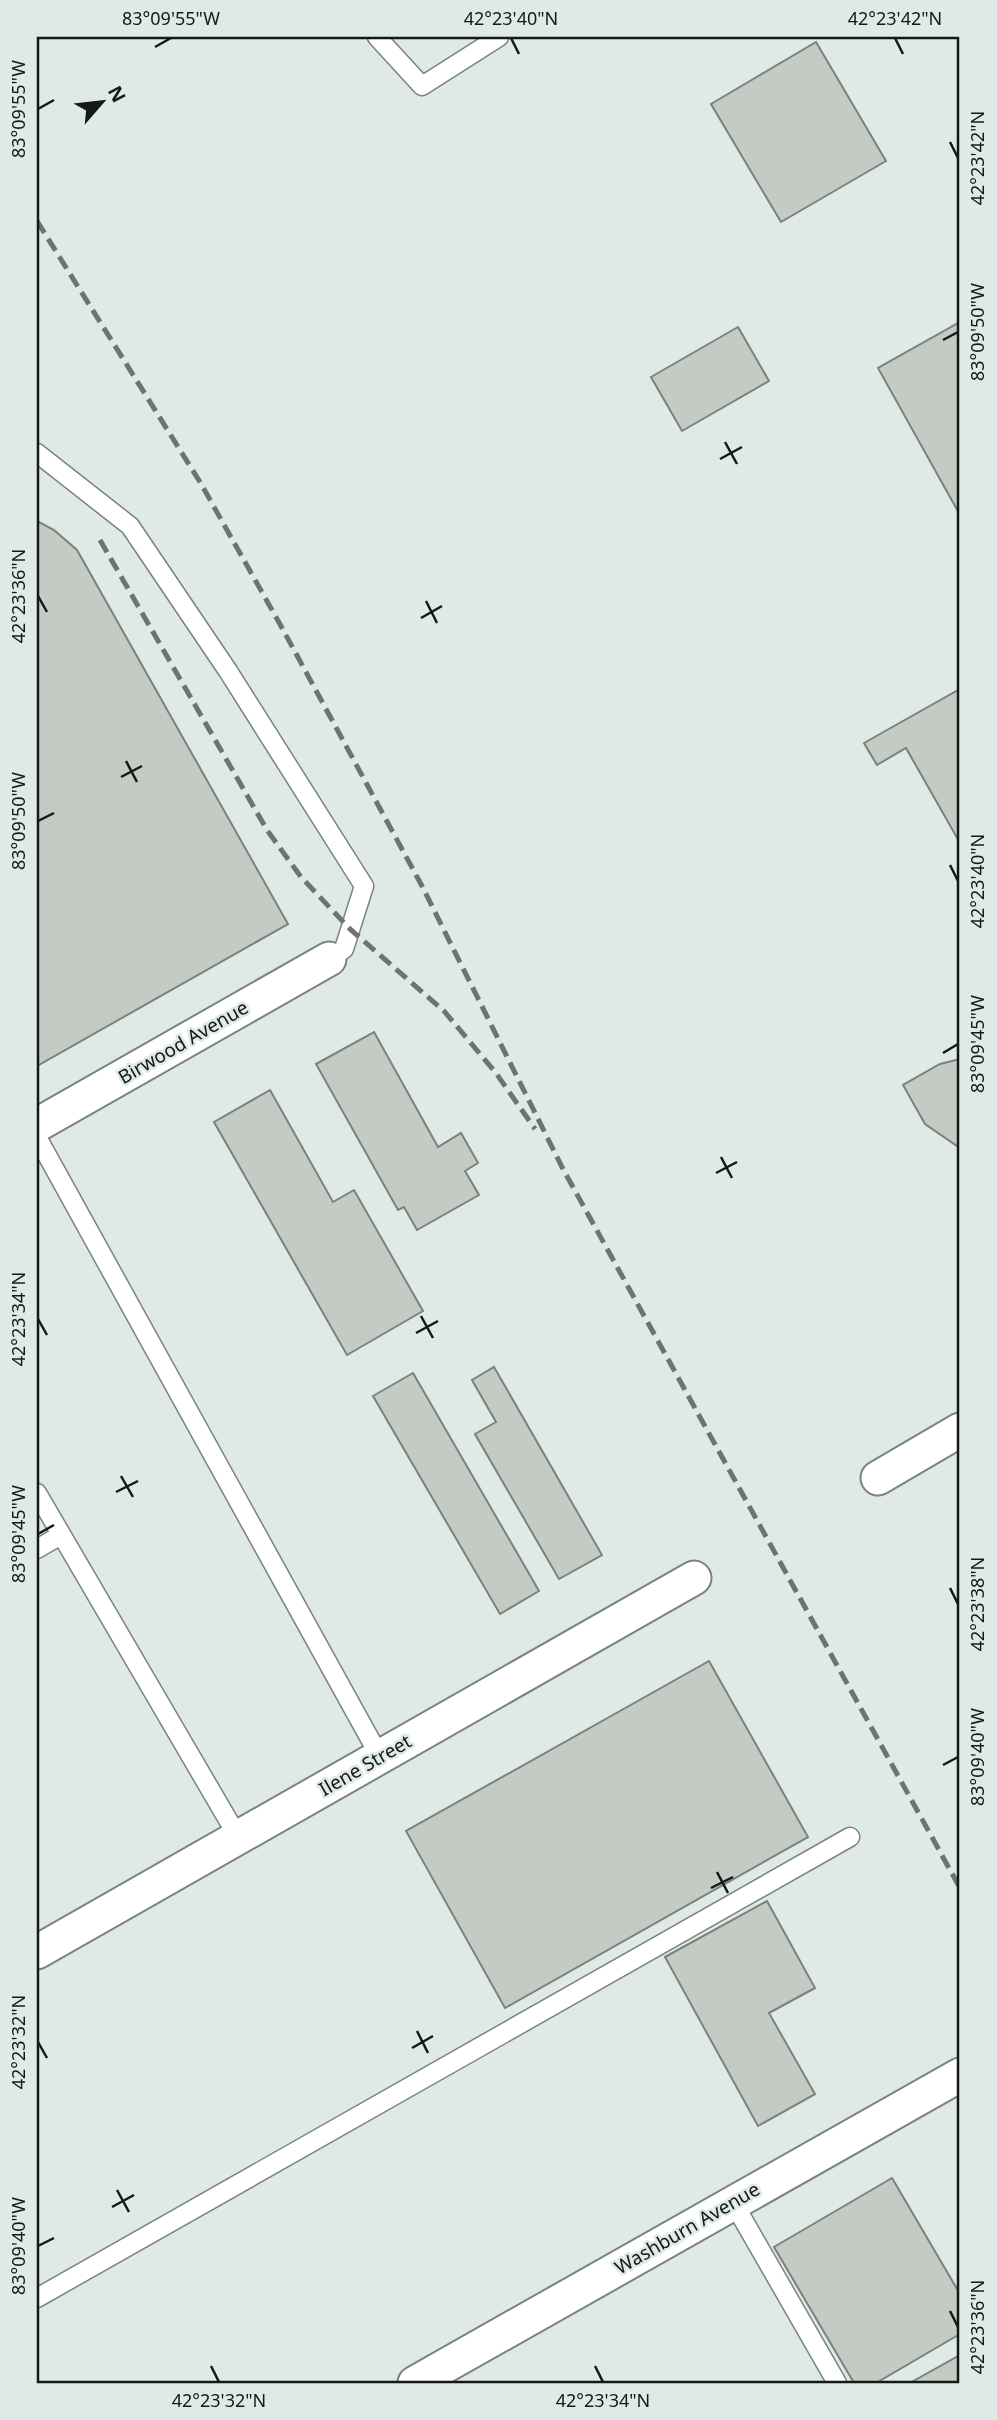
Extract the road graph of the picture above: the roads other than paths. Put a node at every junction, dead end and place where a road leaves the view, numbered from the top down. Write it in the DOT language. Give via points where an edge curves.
graph roads {
  1 [pos="377,37"];
  2 [pos="499,37"];
  3 [pos="37,453"];
  4 [pos="329,959"];
  5 [pos="37,1125"];
  6 [pos="37,1137"];
  7 [pos="960,1430"];
  8 [pos="878,1478"];
  9 [pos="37,1493"];
  10 [pos="61,1535"];
  11 [pos="37,1549"];
  12 [pos="694,1578"];
  13 [pos="380,1757"];
  14 [pos="238,1837"];
  15 [pos="850,1837"];
  16 [pos="37,1952"];
  17 [pos="960,2075"];
  18 [pos="733,2202"];
  19 [pos="37,2298"];
  20 [pos="415,2383"];
  21 [pos="837,2383"];
  1 -- 2 [label="lane" via="422,86"];
  3 -- 4 [label="lane" via="131,526 364,886 344,949"];
  4 -- 5 [label="street, Birwood Avenue"];
  6 -- 13 [label="lane"];
  7 -- 8 [label="street"];
  9 -- 10 [label="lane"];
  10 -- 11 [label="lane"];
  10 -- 14 [label="lane"];
  12 -- 13 [label="street, Ilene Street"];
  13 -- 14 [label="street, Ilene Street"];
  14 -- 16 [label="street, Ilene Street"];
  15 -- 19 [label="lane"];
  17 -- 18 [label="street, Washburn Avenue"];
  18 -- 20 [label="street, Washburn Avenue"];
  18 -- 21 [label="lane"];
}
